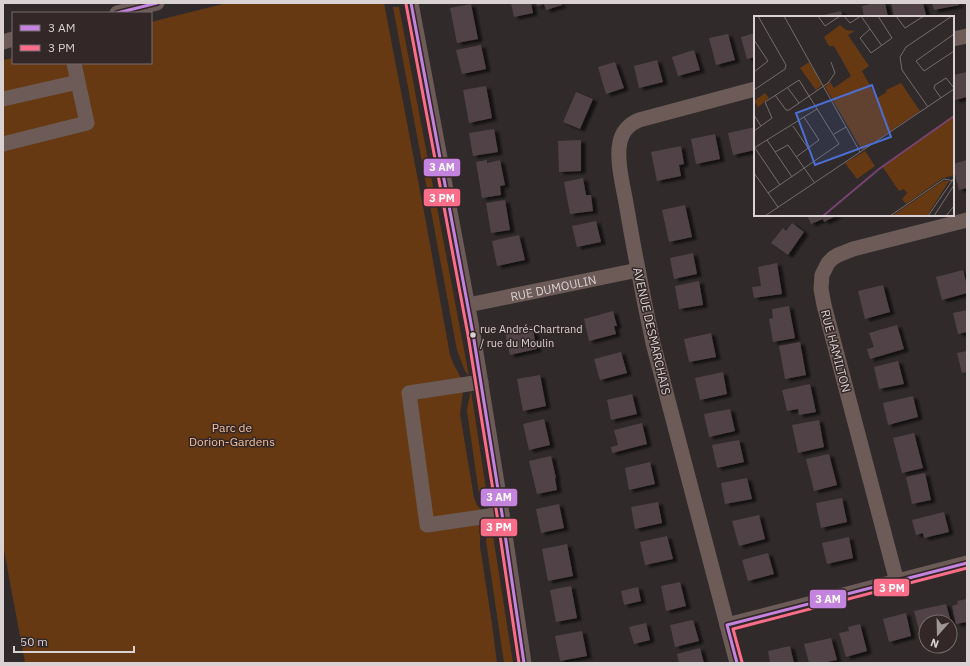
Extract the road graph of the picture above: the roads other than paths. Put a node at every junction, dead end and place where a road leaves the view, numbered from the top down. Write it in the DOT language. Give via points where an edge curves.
graph roads {
  1 [pos="156,3"];
  2 [pos="411,3"];
  3 [pos="121,12"];
  4 [pos="967,36"];
  5 [pos="954,39"];
  6 [pos="74,64"];
  7 [pos="78,82"];
  8 [pos="754,90"];
  9 [pos="3,99"];
  10 [pos="3,144"];
  11 [pos="967,220"];
  12 [pos="638,270"];
  13 [pos="468,305"];
  14 [pos="481,382"];
  15 [pos="502,514"];
  16 [pos="967,563"];
  17 [pos="897,582"];
  18 [pos="727,625"];
  19 [pos="524,663"];
  20 [pos="737,663"];
  1 -- 3 [label="street"];
  2 -- 13 [label="street"];
  4 -- 5 [label="street"];
  6 -- 7 [label="street"];
  7 -- 9 [label="street"];
  7 -- 10 [label="street" via="88,124"];
  8 -- 12 [label="street, AVENUE DESMARCHAIS" via="639,120 632,123 624,132 620,143 620,168"];
  11 -- 17 [label="street, RUE HAMILTON" via="845,252 828,263 822,275 823,300"];
  12 -- 13 [label="street, RUE DUMOULIN"];
  12 -- 18 [label="street, AVENUE DESMARCHAIS" via="655,350"];
  13 -- 14 [label="street"];
  14 -- 15 [label="street"];
  14 -- 15 [label="street" via="410,393 427,525"];
  15 -- 19 [label="street"];
  16 -- 17 [label="street"];
  17 -- 18 [label="street"];
  18 -- 20 [label="street, AVENUE DESMARCHAIS"];
}
